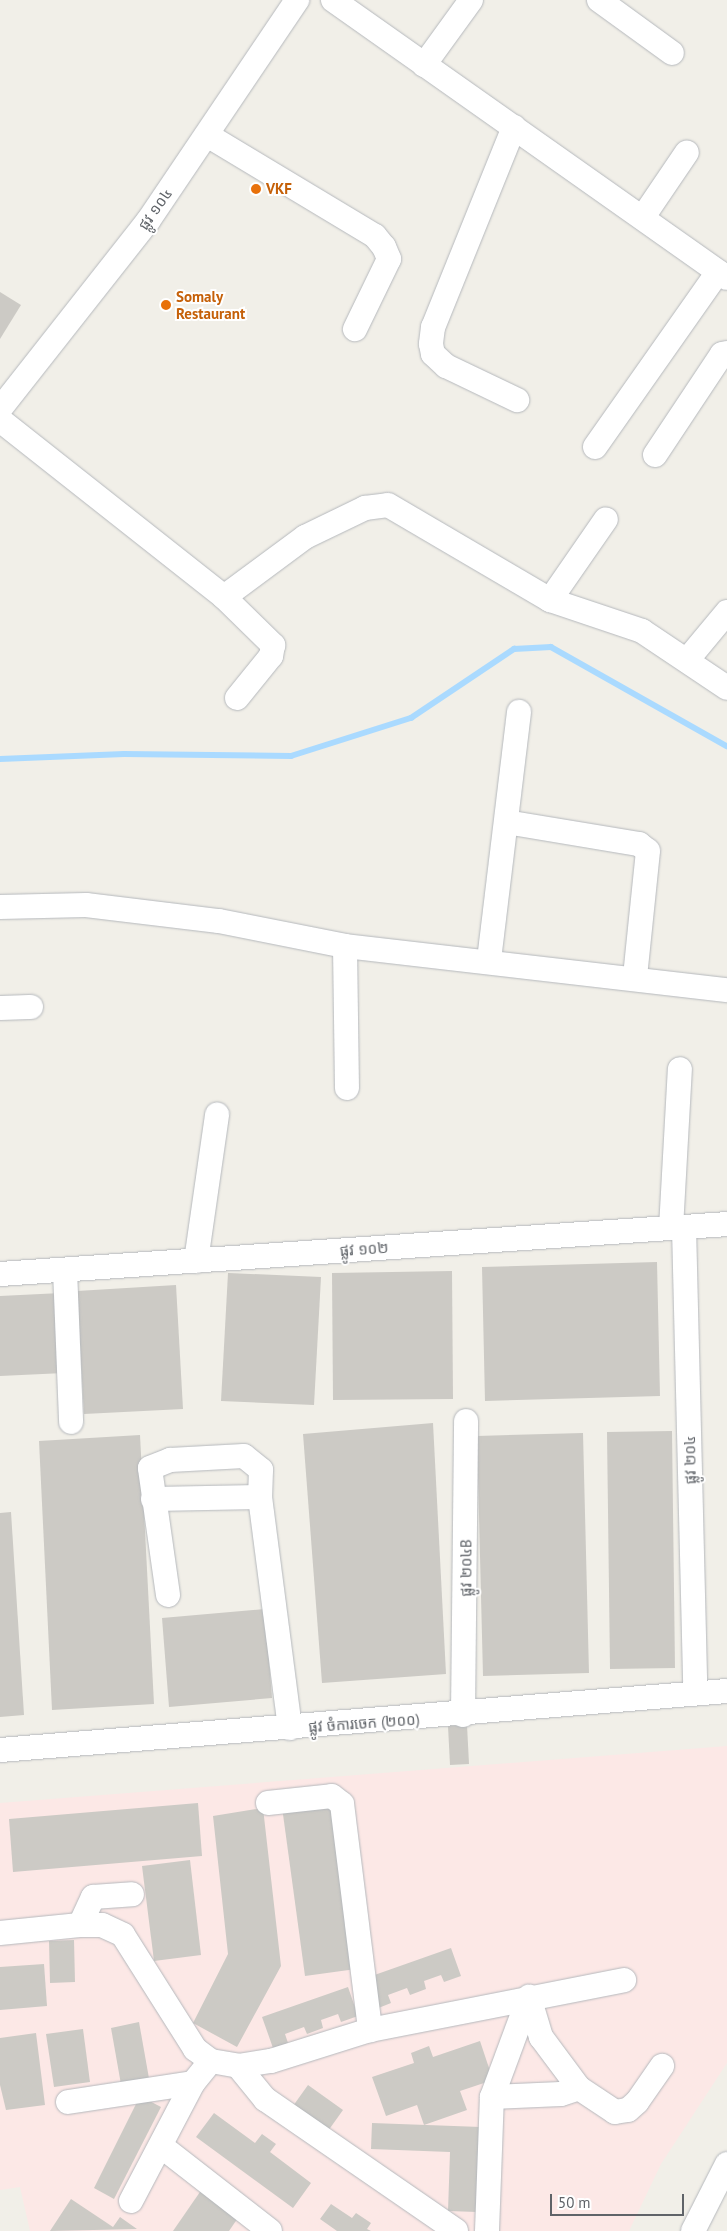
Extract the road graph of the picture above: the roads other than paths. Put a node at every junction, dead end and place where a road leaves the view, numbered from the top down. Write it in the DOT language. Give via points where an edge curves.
graph roads {
  1 [pos="297,0"];
  2 [pos="333,0"];
  3 [pos="471,0"];
  4 [pos="599,0"];
  5 [pos="672,52"];
  6 [pos="424,65"];
  7 [pos="514,127"];
  8 [pos="207,135"];
  9 [pos="687,152"];
  10 [pos="643,217"];
  11 [pos="722,275"];
  12 [pos="355,329"];
  13 [pos="727,354"];
  14 [pos="517,400"];
  15 [pos="0,409"];
  16 [pos="0,420"];
  17 [pos="595,448"];
  18 [pos="655,455"];
  19 [pos="606,519"];
  20 [pos="224,597"];
  21 [pos="550,600"];
  22 [pos="727,612"];
  23 [pos="688,659"];
  24 [pos="727,688"];
  25 [pos="238,698"];
  26 [pos="519,712"];
  27 [pos="506,822"];
  28 [pos="0,908"];
  29 [pos="345,946"];
  30 [pos="489,960"];
  31 [pos="635,977"];
  32 [pos="727,990"];
  33 [pos="30,1007"];
  34 [pos="0,1008"];
  35 [pos="680,1069"];
  36 [pos="347,1088"];
  37 [pos="217,1115"];
  38 [pos="727,1224"];
  39 [pos="677,1228"];
  40 [pos="196,1261"];
  41 [pos="65,1270"];
  42 [pos="0,1274"];
  43 [pos="466,1421"];
  44 [pos="71,1422"];
  45 [pos="260,1497"];
  46 [pos="153,1499"];
  47 [pos="168,1594"];
  48 [pos="727,1691"];
  49 [pos="695,1693"];
  50 [pos="463,1715"];
  51 [pos="290,1728"];
  52 [pos="0,1750"];
  53 [pos="268,1803"];
  54 [pos="132,1894"];
  55 [pos="80,1925"];
  56 [pos="0,1933"];
  57 [pos="624,1980"];
  58 [pos="529,1997"];
  59 [pos="370,2030"];
  60 [pos="211,2061"];
  61 [pos="238,2066"];
  62 [pos="662,2066"];
  63 [pos="193,2084"];
  64 [pos="578,2088"];
  65 [pos="492,2097"];
  66 [pos="68,2102"];
  67 [pos="162,2146"];
  68 [pos="727,2164"];
  69 [pos="131,2201"];
  70 [pos="270,2231"];
  71 [pos="456,2231"];
  72 [pos="487,2231"];
  73 [pos="694,2231"];
  1 -- 8 [label="street, ផ្លូវ ១០៤"];
  2 -- 6 [label="street"];
  3 -- 6 [label="street"];
  4 -- 5 [label="street"];
  6 -- 7 [label="street"];
  7 -- 10 [label="street"];
  7 -- 14 [label="street" via="433,327 431,344 433,354 446,366"];
  8 -- 12 [label="street" via="375,236 384,247 389,259"];
  8 -- 15 [label="street, ផ្លូវ ១០៤" via="148,221"];
  9 -- 10 [label="street"];
  10 -- 11 [label="street"];
  11 -- 17 [label="street"];
  13 -- 18 [label="street" via="722,354"];
  16 -- 20 [label="street"];
  19 -- 21 [label="street"];
  20 -- 21 [label="street" via="305,536 374,505 388,505"];
  20 -- 25 [label="street" via="273,645 271,656"];
  21 -- 23 [label="street" via="619,620"];
  22 -- 23 [label="street"];
  23 -- 24 [label="street"];
  26 -- 27 [label="street"];
  27 -- 30 [label="street"];
  27 -- 31 [label="street" via="639,844 648,851"];
  28 -- 29 [label="street" via="86,905 219,920"];
  29 -- 30 [label="street"];
  29 -- 36 [label="street"];
  30 -- 31 [label="street"];
  31 -- 32 [label="street"];
  33 -- 34 [label="street"];
  35 -- 39 [label="street, ផ្លូវ ២០៤"];
  37 -- 40 [label="street"];
  38 -- 39 [label="street, ផ្លូវ ១០២"];
  39 -- 40 [label="street, ផ្លូវ ១០២"];
  39 -- 49 [label="street, ផ្លូវ ២០៤"];
  40 -- 41 [label="street, ផ្លូវ ១០២"];
  41 -- 42 [label="street, ផ្លូវ ១០២"];
  41 -- 44 [label="street"];
  43 -- 50 [label="street, ផ្លូវ ២០៤B"];
  45 -- 46 [label="street"];
  45 -- 46 [label="street" via="261,1470 244,1456 157,1462 150,1468"];
  45 -- 51 [label="street"];
  46 -- 47 [label="street"];
  48 -- 49 [label="street, ផ្លូវ ចំការចេក (២០០)"];
  49 -- 50 [label="street, ផ្លូវ ចំការចេក (២០០)"];
  50 -- 51 [label="street, ផ្លូវ ចំការចេក (២០០)"];
  51 -- 52 [label="street, ផ្លូវ ចំការចេក (២០០)"];
  53 -- 59 [label="street" via="332,1796 342,1804"];
  54 -- 55 [label="street" via="93,1897"];
  55 -- 56 [label="street"];
  55 -- 60 [label="street" via="102,1925 123,1935 178,2025 195,2049"];
  57 -- 58 [label="street"];
  58 -- 59 [label="street"];
  58 -- 64 [label="street" via="541,2037"];
  58 -- 65 [label="street"];
  59 -- 61 [label="street" via="270,2061"];
  60 -- 61 [label="street"];
  60 -- 63 [label="street"];
  61 -- 71 [label="street" via="265,2099"];
  62 -- 64 [label="street" via="628,2110 615,2112"];
  63 -- 66 [label="street"];
  63 -- 67 [label="street"];
  64 -- 65 [label="street" via="561,2094"];
  65 -- 72 [label="street"];
  67 -- 69 [label="street"];
  67 -- 70 [label="street"];
  68 -- 73 [label="street"];
}
